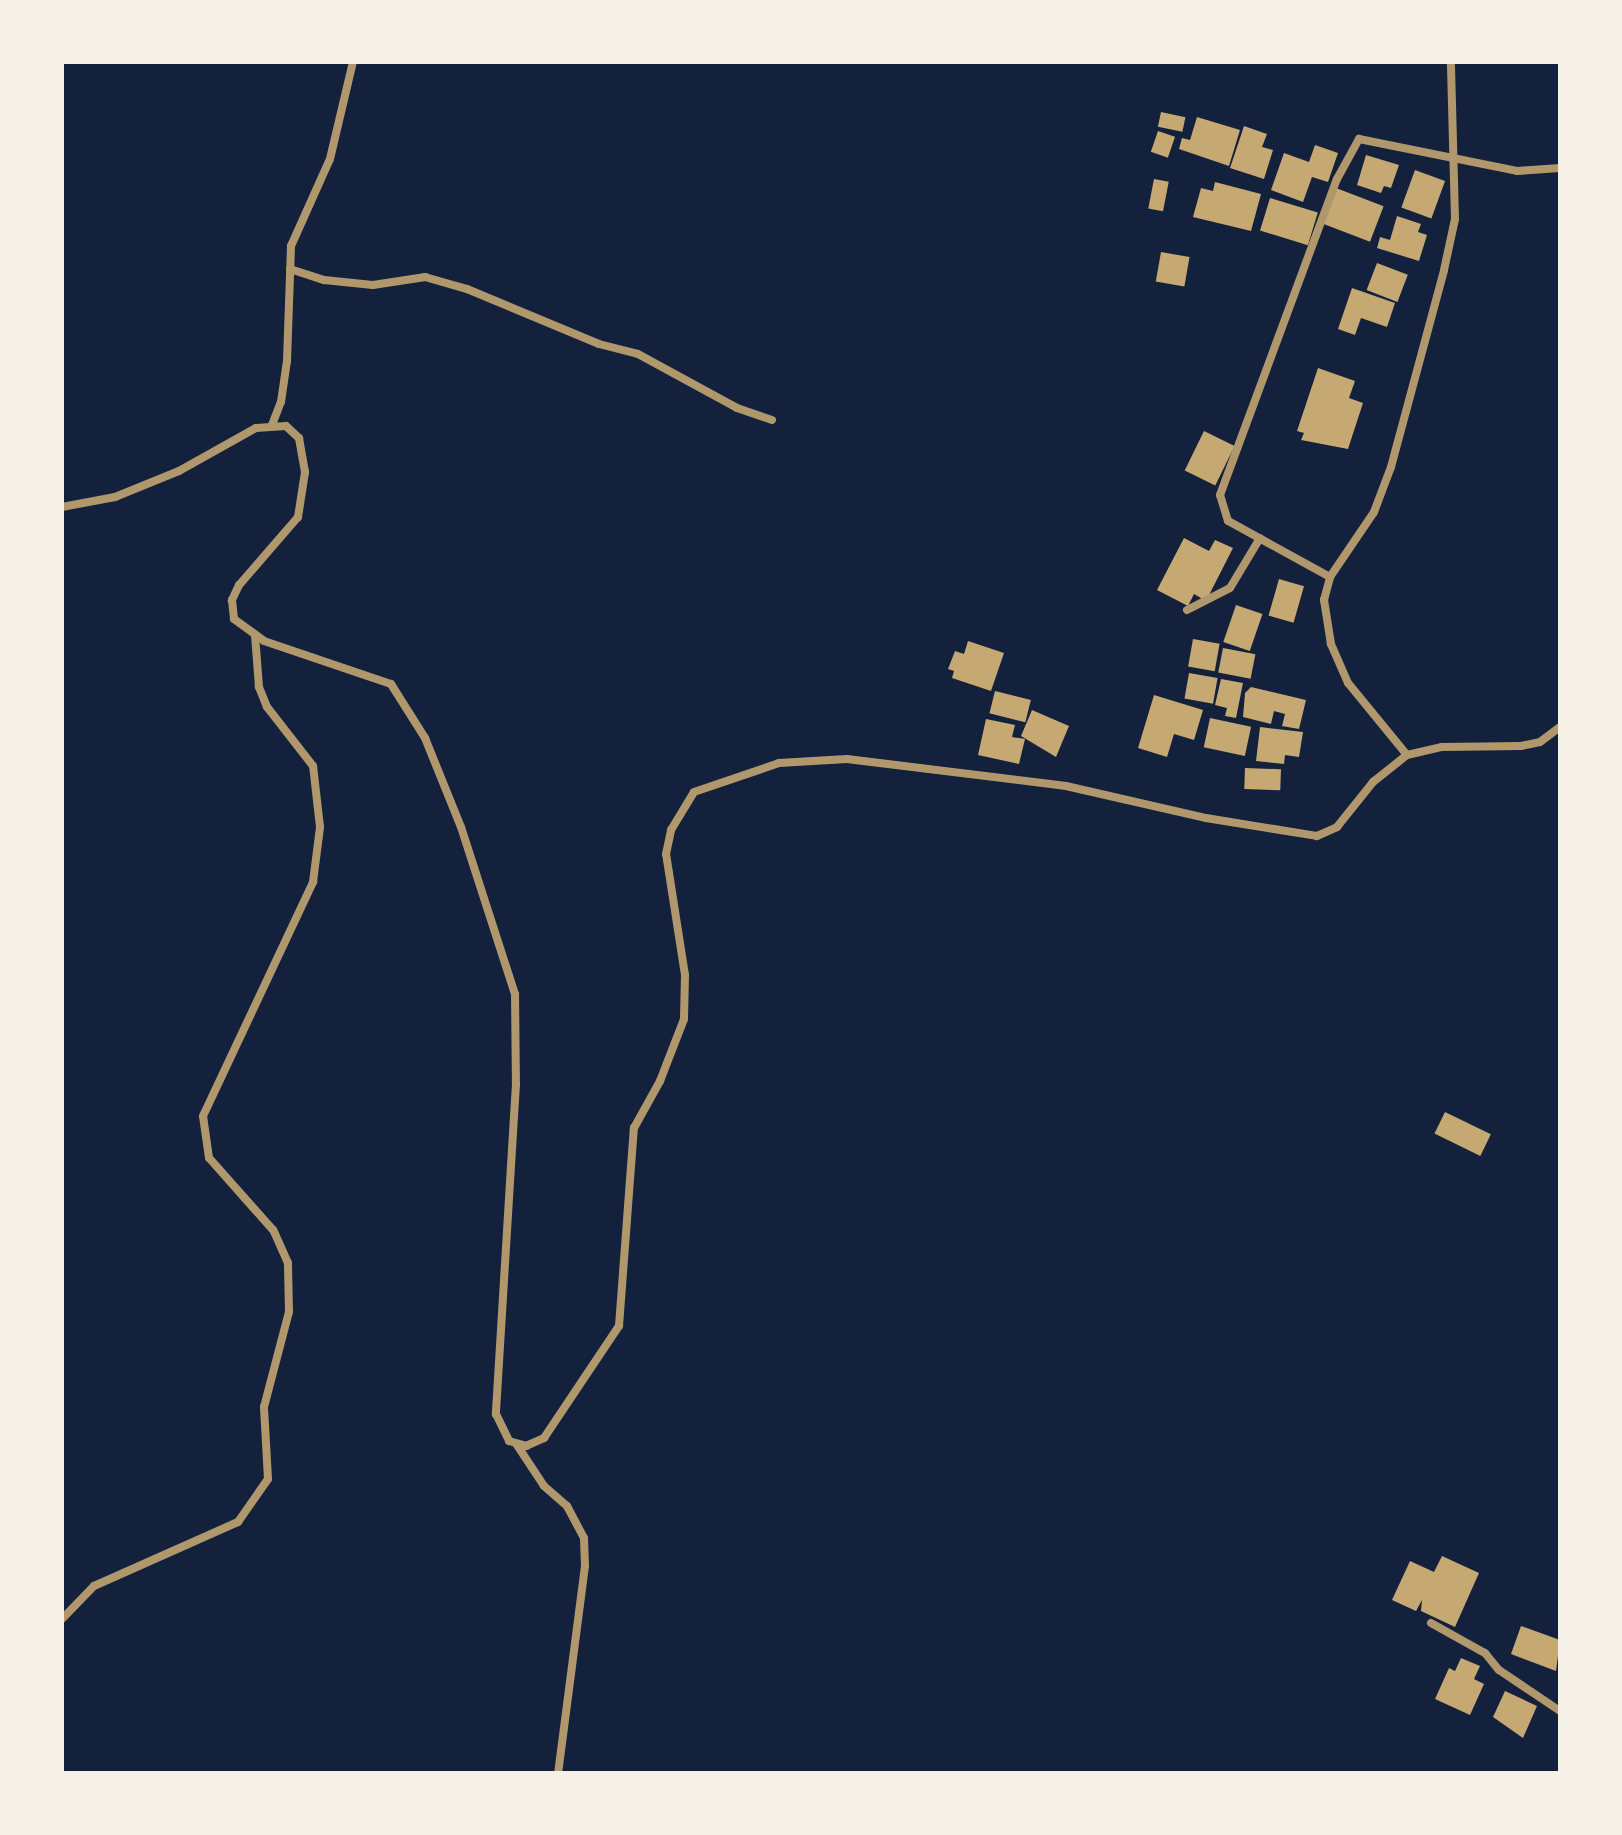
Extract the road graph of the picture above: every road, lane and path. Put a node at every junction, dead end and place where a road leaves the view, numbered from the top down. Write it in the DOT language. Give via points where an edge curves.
graph roads {
  1 [pos="353,62"];
  2 [pos="1451,62"];
  3 [pos="1456,160"];
  4 [pos="1560,168"];
  5 [pos="290,269"];
  6 [pos="772,420"];
  7 [pos="272,425"];
  8 [pos="62,507"];
  9 [pos="1260,538"];
  10 [pos="1330,577"];
  11 [pos="1187,610"];
  12 [pos="255,635"];
  13 [pos="1560,727"];
  14 [pos="1407,755"];
  15 [pos="517,1445"];
  16 [pos="62,1619"];
  17 [pos="1431,1623"];
  18 [pos="1560,1711"];
  19 [pos="558,1773"];
  1 -- 5 [label="street" via="330,159 291,246"];
  2 -- 3 [label="street" via="1448,102"];
  3 -- 4 [label="street" via="1517,171"];
  3 -- 9 [label="street" via="1359,139 1337,179 1220,495 1228,521"];
  3 -- 10 [label="street" via="1455,219 1391,467 1374,512"];
  5 -- 6 [label="street" via="324,280 373,285 425,277 467,289 599,344 638,354 737,408"];
  5 -- 7 [label="street" via="287,361"];
  7 -- 8 [label="street" via="115,497"];
  7 -- 12 [label="street" via="286,426 299,438 305,488 298,517 232,600 234,619"];
  9 -- 10 [label="street"];
  9 -- 11 [label="street" via="1230,588"];
  10 -- 14 [label="street" via="1325,620 1342,670"];
  12 -- 15 [label="street" via="373,676 391,684 406,702 461,827 500,942 515,994 518,1031 496,1414 500,1430"];
  12 -- 16 [label="street" via="257,673 267,707 313,766 320,827 313,882 203,1116 209,1158 265,1220 288,1263 289,1312 264,1407 268,1479 238,1522 94,1586"];
  13 -- 14 [label="street" via="1540,742 1521,746"];
  14 -- 15 [label="street" via="1373,782 1337,827 1317,836 1206,818 1066,786 847,759 779,763 694,792 671,830 666,854 685,975 684,1019 660,1081 634,1128 619,1326 544,1438 533,1445"];
  15 -- 19 [label="street" via="544,1486 567,1506 584,1538 585,1566"];
  17 -- 18 [label="street" via="1485,1653 1499,1670"];
}
